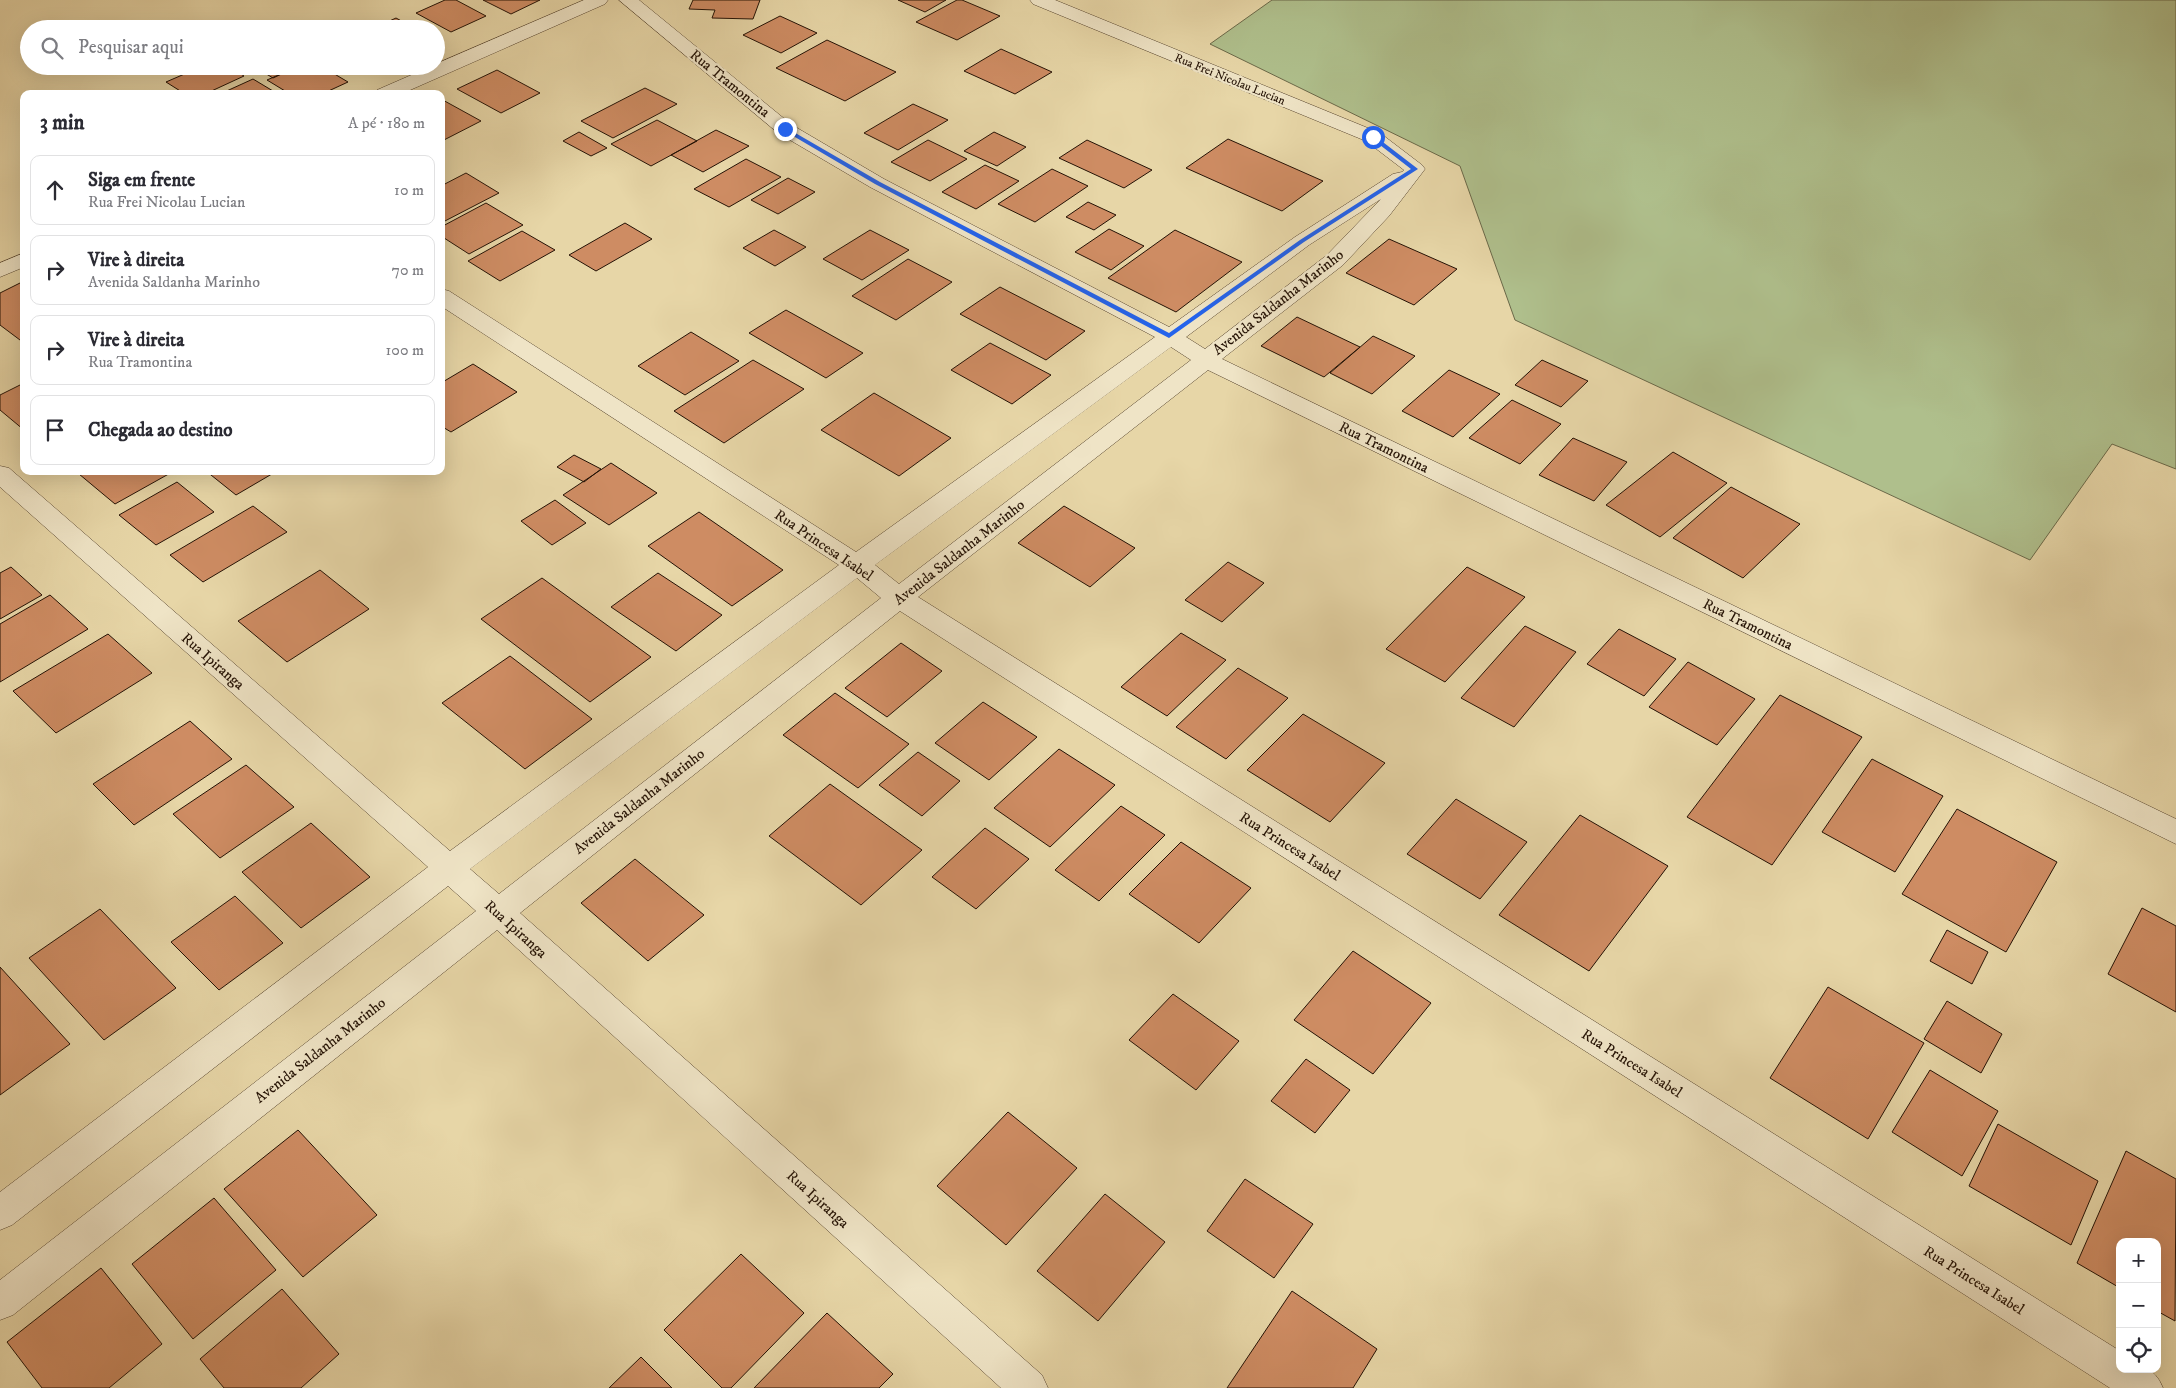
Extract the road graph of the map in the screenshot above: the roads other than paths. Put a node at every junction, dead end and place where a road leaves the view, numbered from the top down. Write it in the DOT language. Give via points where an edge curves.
graph roads {
  1 [pos="599,0"];
  2 [pos="628,0"];
  3 [pos="1048,2"];
  4 [pos="445,67"];
  5 [pos="427,75"];
  6 [pos="393,90"];
  7 [pos="1415,169"];
  8 [pos="20,261"];
  9 [pos="0,271"];
  10 [pos="445,299"];
  11 [pos="1169,336"];
  12 [pos="1206,360"];
  13 [pos="0,474"];
  14 [pos="857,565"];
  15 [pos="899,598"];
  16 [pos="2176,832"];
  17 [pos="449,868"];
  18 [pos="497,912"];
  19 [pos="0,1213"];
  20 [pos="0,1302"];
  21 [pos="1028,1388"];
  22 [pos="2144,1388"];
  1 -- 4 [label="street"];
  2 -- 11 [label="street, Rua Tramontina" via="785,129 877,183"];
  3 -- 7 [label="street, Rua Frei Nicolau Lucian" via="1373,137"];
  5 -- 6 [label="street"];
  7 -- 11 [label="street, Avenida Saldanha Marinho" via="1302,241"];
  7 -- 12 [label="street, Avenida Saldanha Marinho" via="1382,212 1335,260"];
  8 -- 9 [label="street"];
  10 -- 14 [label="street, Rua Princesa Isabel"];
  11 -- 12 [label="street, Rua Tramontina"];
  11 -- 14 [label="street, Avenida Saldanha Marinho"];
  12 -- 15 [label="street, Avenida Saldanha Marinho"];
  12 -- 16 [label="street, Rua Tramontina"];
  13 -- 17 [label="street, Rua Ipiranga"];
  14 -- 15 [label="street, Rua Princesa Isabel"];
  14 -- 17 [label="street, Avenida Saldanha Marinho"];
  15 -- 18 [label="street, Avenida Saldanha Marinho"];
  15 -- 22 [label="street, Rua Princesa Isabel"];
  17 -- 18 [label="street, Rua Ipiranga"];
  17 -- 19 [label="street, Avenida Saldanha Marinho"];
  18 -- 20 [label="street, Avenida Saldanha Marinho"];
  18 -- 21 [label="street, Rua Ipiranga"];
}
